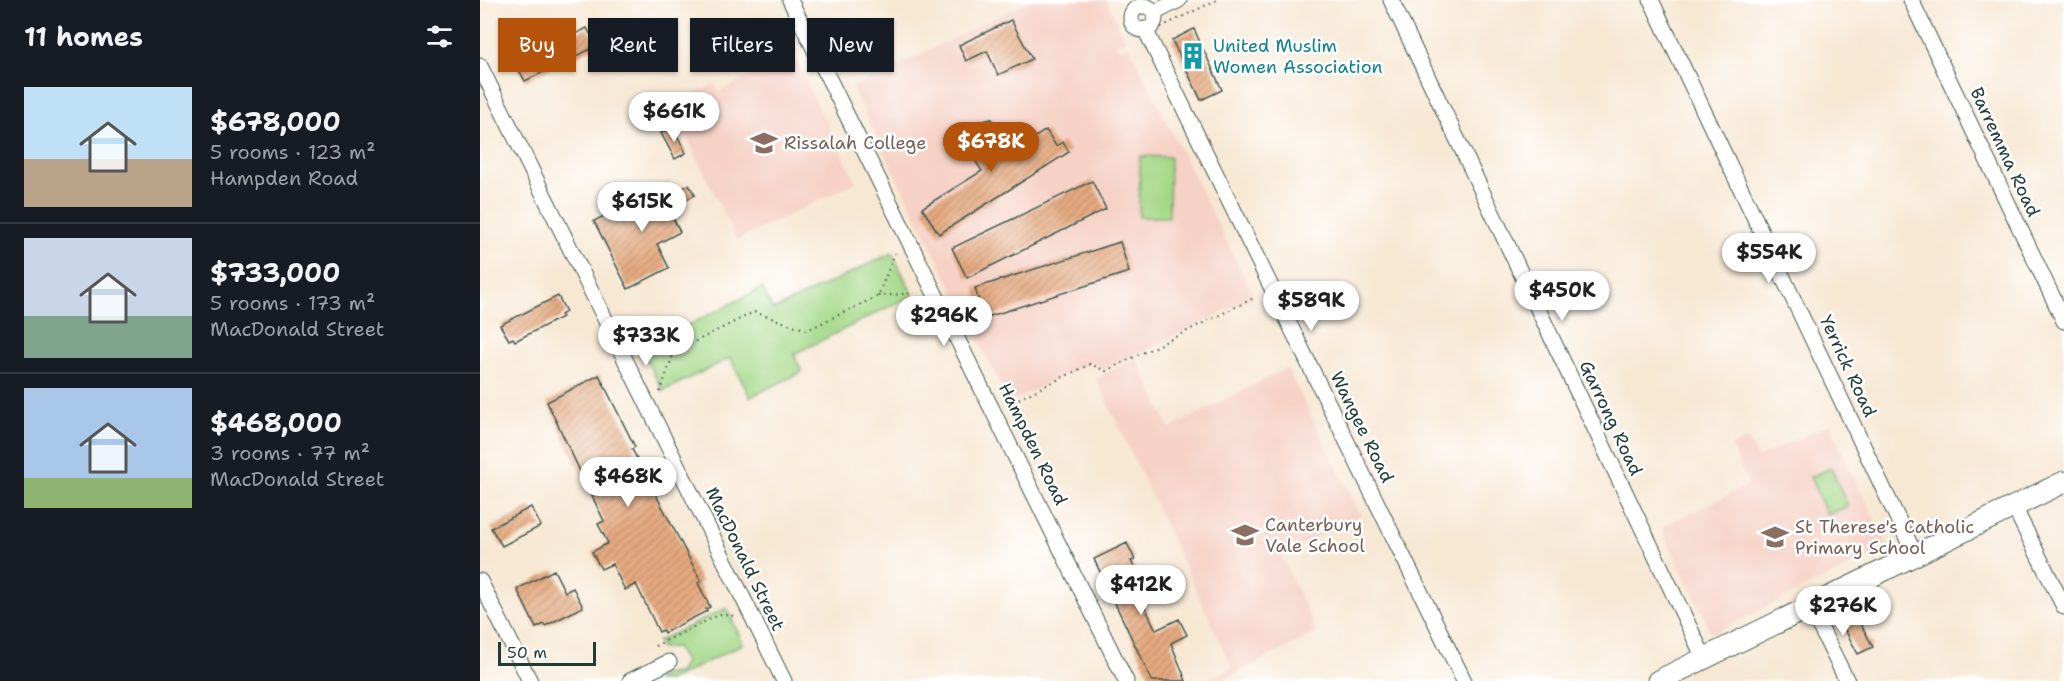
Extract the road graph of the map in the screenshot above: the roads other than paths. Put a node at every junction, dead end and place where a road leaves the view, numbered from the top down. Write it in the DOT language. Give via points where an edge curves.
graph roads {
  1 [pos="790,0"];
  2 [pos="1179,0"];
  3 [pos="1391,0"];
  4 [pos="1651,0"];
  5 [pos="1911,0"];
  6 [pos="1133,4"];
  7 [pos="1158,20"];
  8 [pos="1145,29"];
  9 [pos="480,66"];
  10 [pos="2064,321"];
  11 [pos="2064,482"];
  12 [pos="2014,507"];
  13 [pos="1915,555"];
  14 [pos="480,581"];
  15 [pos="1810,607"];
  16 [pos="2064,607"];
  17 [pos="1704,658"];
  18 [pos="669,662"];
  19 [pos="530,681"];
  20 [pos="630,681"];
  21 [pos="784,681"];
  22 [pos="1126,681"];
  23 [pos="1464,681"];
  24 [pos="1658,681"];
  25 [pos="1847,681"];
  1 -- 22 [label="street, Hampden Road"];
  2 -- 7 [label="street"];
  3 -- 17 [label="street, Garrong Road"];
  4 -- 13 [label="street, Yerrick Road"];
  5 -- 10 [label="street, Barremma Road"];
  6 -- 7 [label="street" via="1146,6"];
  6 -- 8 [label="street, Wangee Road" via="1133,23"];
  7 -- 8 [label="street"];
  8 -- 23 [label="street, Wangee Road"];
  9 -- 21 [label="street, MacDonald Street"];
  11 -- 12 [label="main road"];
  12 -- 13 [label="main road"];
  12 -- 16 [label="street"];
  13 -- 15 [label="main road"];
  14 -- 19 [label="street"];
  15 -- 17 [label="main road"];
  15 -- 25 [label="street"];
  17 -- 24 [label="main road"];
  18 -- 20 [label="street"];
}
